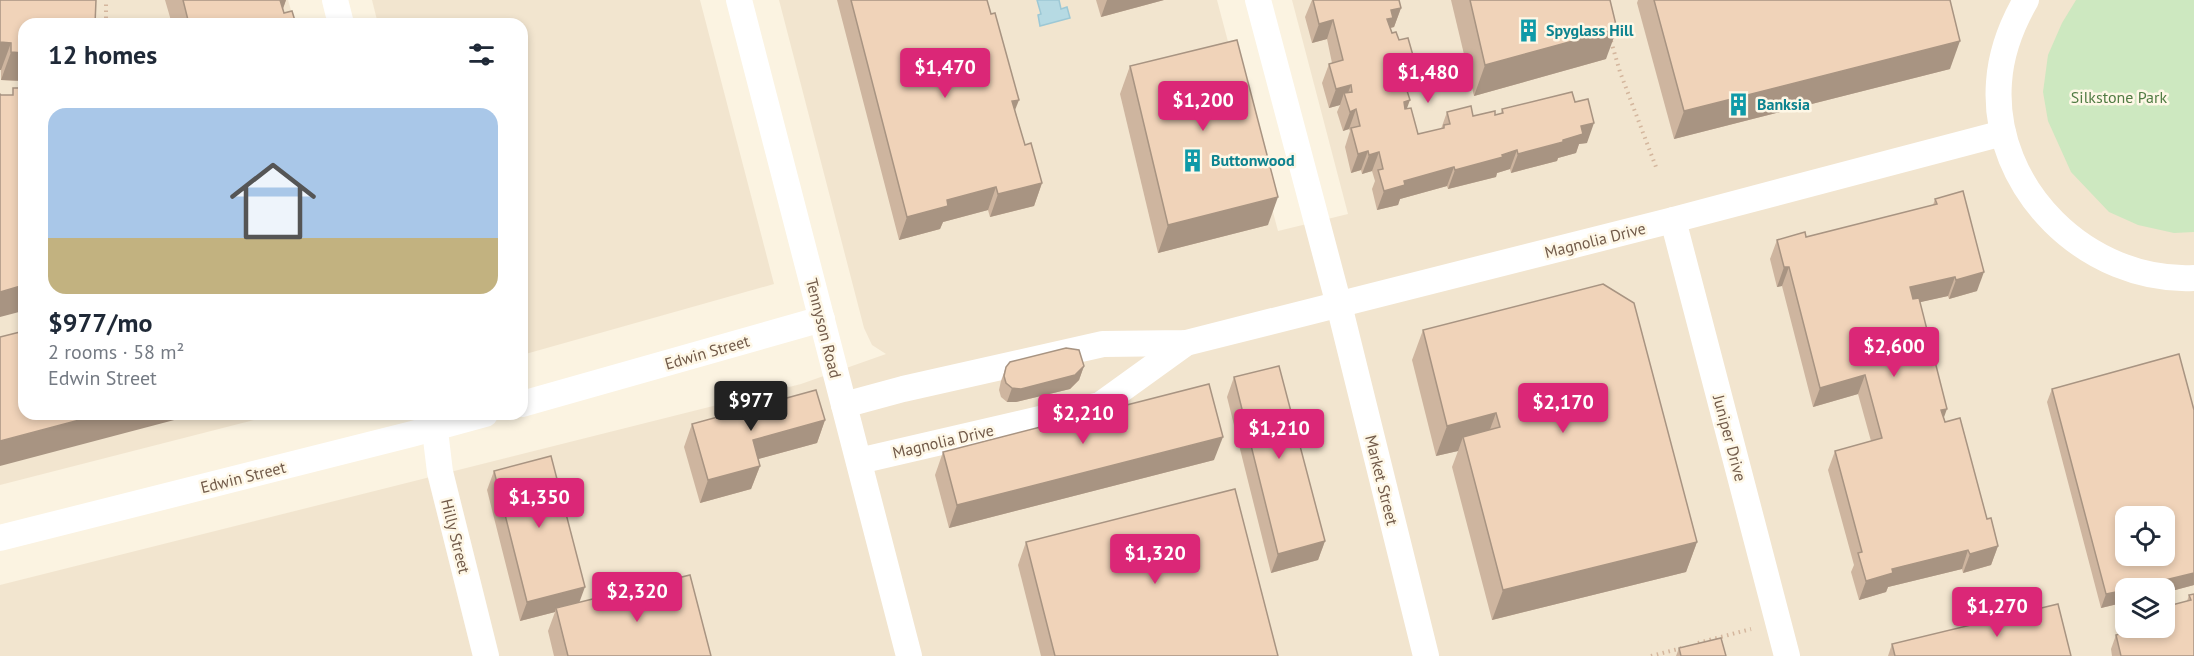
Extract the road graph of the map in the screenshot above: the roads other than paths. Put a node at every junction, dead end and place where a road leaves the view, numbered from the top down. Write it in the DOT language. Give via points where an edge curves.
graph roads {
  1 [pos="335,0"];
  2 [pos="739,0"];
  3 [pos="1258,0"];
  4 [pos="2026,0"];
  5 [pos="340,18"];
  6 [pos="2003,133"];
  7 [pos="1673,220"];
  8 [pos="2194,278"];
  9 [pos="1339,305"];
  10 [pos="822,319"];
  11 [pos="1186,343"];
  12 [pos="528,402"];
  13 [pos="844,405"];
  14 [pos="434,421"];
  15 [pos="859,461"];
  16 [pos="0,538"];
  17 [pos="486,656"];
  18 [pos="909,656"];
  19 [pos="1426,656"];
  20 [pos="1787,656"];
  1 -- 5 [label="street"];
  2 -- 10 [label="street, Tennyson Road"];
  3 -- 9 [label="street, Market Street"];
  4 -- 6 [label="street" via="2012,24 2003,53 1999,109"];
  6 -- 7 [label="street, Magnolia Drive"];
  6 -- 8 [label="street" via="2031,196 2053,223 2082,247 2117,266 2145,275"];
  7 -- 9 [label="street, Magnolia Drive"];
  7 -- 20 [label="street, Juniper Drive"];
  9 -- 11 [label="street, Magnolia Drive"];
  9 -- 19 [label="street, Market Street"];
  10 -- 12 [label="street, Edwin Street"];
  10 -- 13 [label="street, Tennyson Road"];
  11 -- 13 [label="street, Magnolia Drive" via="1103,344"];
  11 -- 15 [label="street, Magnolia Drive" via="1100,405"];
  13 -- 15 [label="street, Tennyson Road"];
  14 -- 16 [label="street, Edwin Street"];
  14 -- 17 [label="street, Hilly Street" via="440,472"];
  15 -- 18 [label="street, Tennyson Road"];
}
